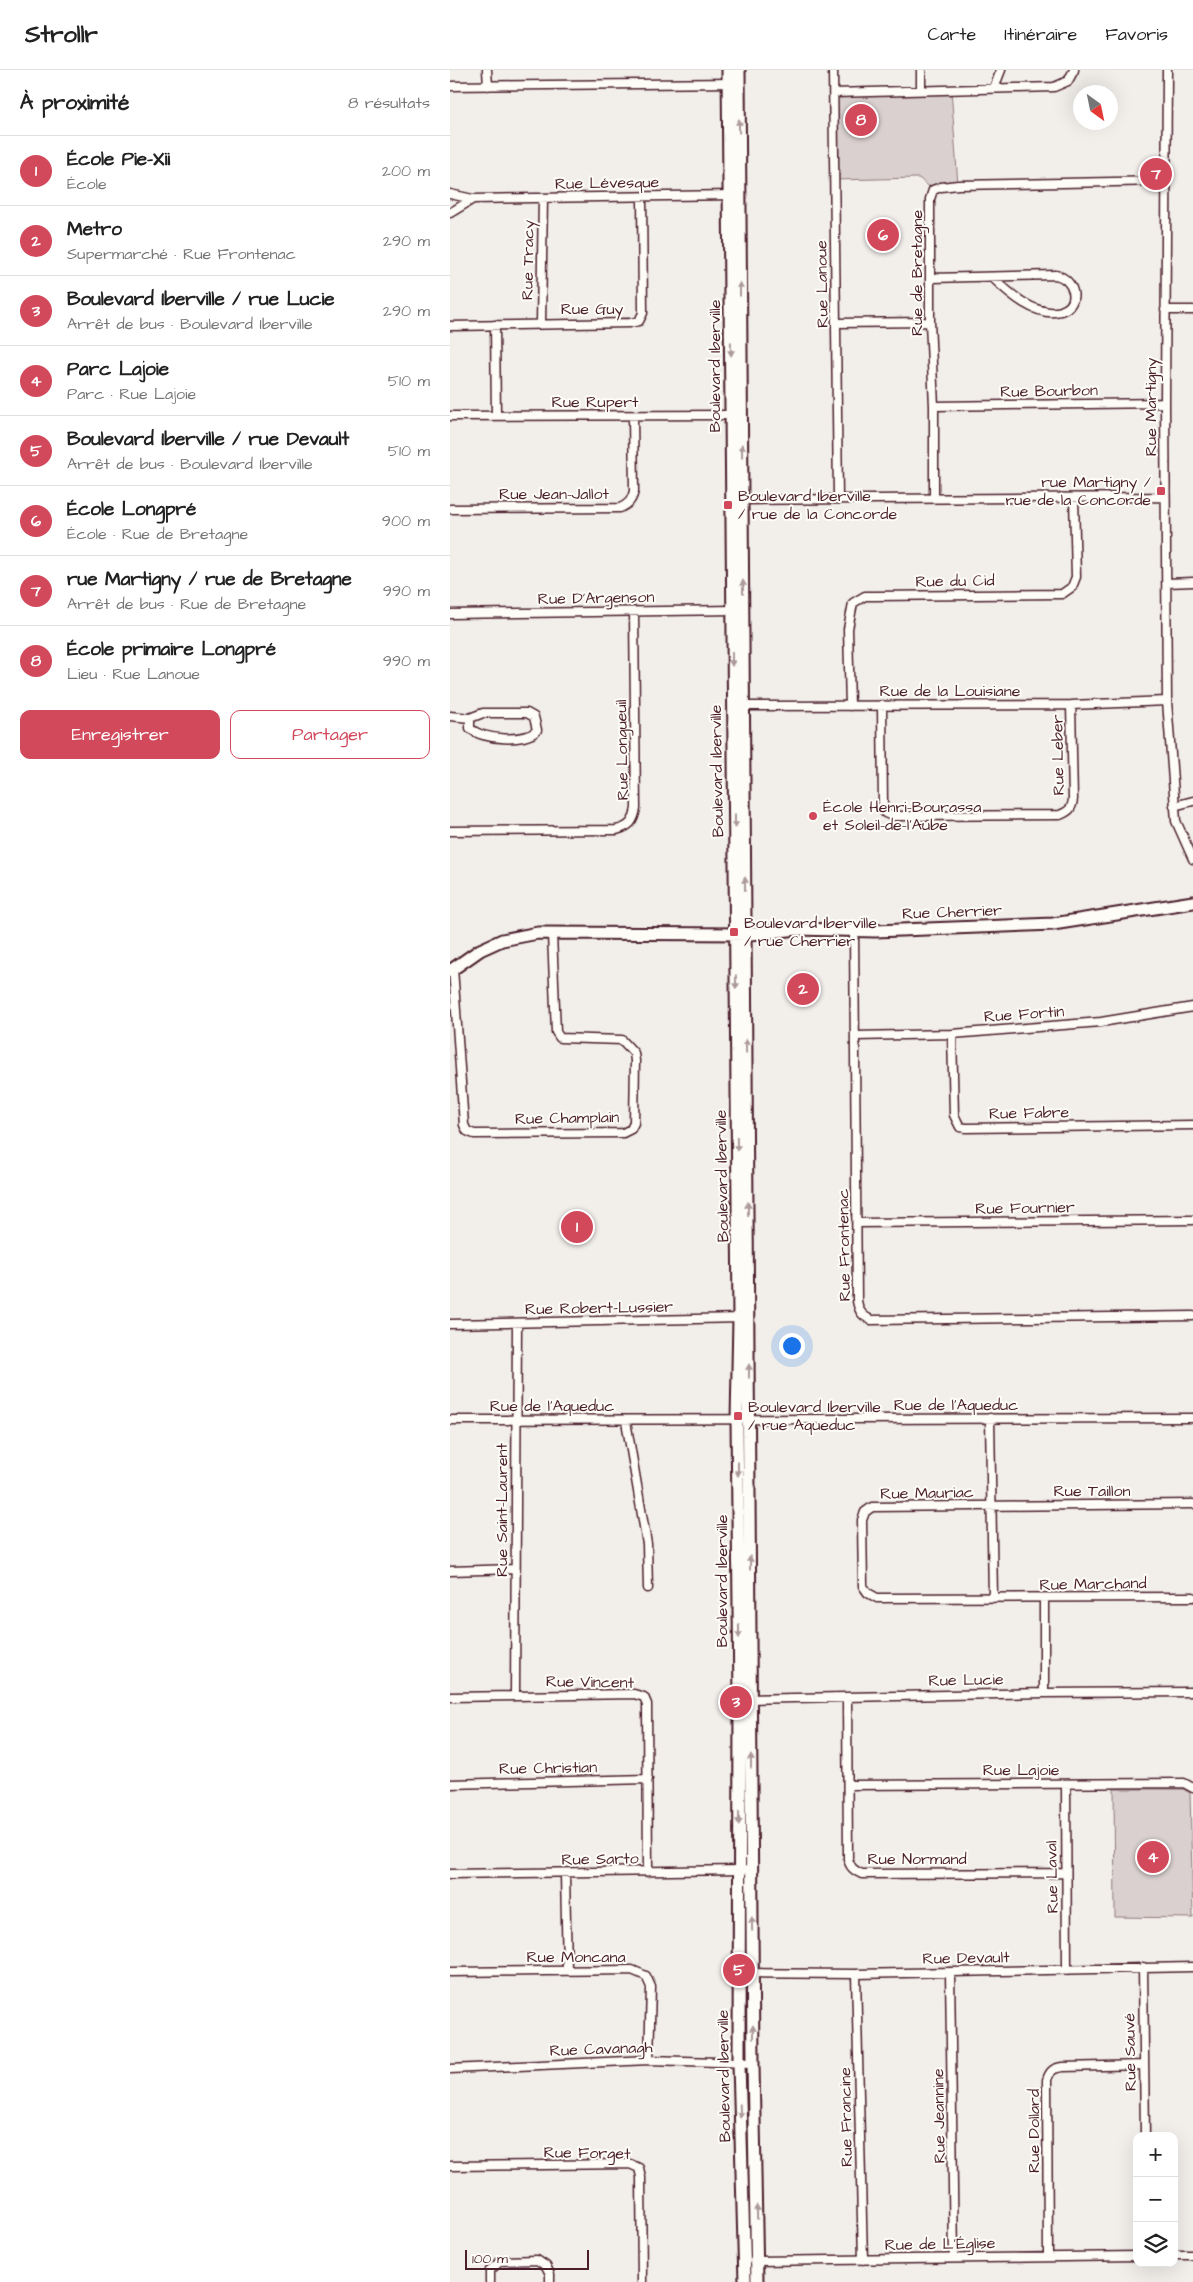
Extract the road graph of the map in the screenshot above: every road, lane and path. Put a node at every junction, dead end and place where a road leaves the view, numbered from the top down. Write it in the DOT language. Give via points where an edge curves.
graph roads {
  1 [pos="487,70"];
  2 [pos="728,70"];
  3 [pos="739,70"];
  4 [pos="834,70"];
  5 [pos="921,70"];
  6 [pos="1001,70"];
  7 [pos="1074,70"];
  8 [pos="1167,70"];
  9 [pos="733,83"];
  10 [pos="450,86"];
  11 [pos="488,86"];
  12 [pos="994,88"];
  13 [pos="921,90"];
  14 [pos="834,93"];
  15 [pos="1165,181"];
  16 [pos="450,194"];
  17 [pos="735,195"];
  18 [pos="642,197"];
  19 [pos="543,198"];
  20 [pos="474,199"];
  21 [pos="450,213"];
  22 [pos="931,278"];
  23 [pos="993,278"];
  24 [pos="1165,310"];
  25 [pos="1193,310"];
  26 [pos="930,322"];
  27 [pos="541,323"];
  28 [pos="836,323"];
  29 [pos="450,326"];
  30 [pos="495,326"];
  31 [pos="1165,403"];
  32 [pos="934,406"];
  33 [pos="736,415"];
  34 [pos="450,416"];
  35 [pos="496,416"];
  36 [pos="633,416"];
  37 [pos="1165,497"];
  38 [pos="838,498"];
  39 [pos="934,498"];
  40 [pos="1074,498"];
  41 [pos="737,500"];
  42 [pos="450,509"];
  43 [pos="1193,582"];
  44 [pos="1167,583"];
  45 [pos="738,610"];
  46 [pos="634,612"];
  47 [pos="450,614"];
  48 [pos="1167,701"];
  49 [pos="882,705"];
  50 [pos="1071,705"];
  51 [pos="732,706"];
  52 [pos="744,706"];
  53 [pos="850,706"];
  54 [pos="450,716"];
  55 [pos="470,718"];
  56 [pos="1193,801"];
  57 [pos="1174,806"];
  58 [pos="450,831"];
  59 [pos="1193,859"];
  60 [pos="1193,902"];
  61 [pos="854,931"];
  62 [pos="740,933"];
  63 [pos="552,934"];
  64 [pos="452,969"];
  65 [pos="1193,1007"];
  66 [pos="952,1034"];
  67 [pos="856,1036"];
  68 [pos="1193,1125"];
  69 [pos="1193,1220"];
  70 [pos="856,1223"];
  71 [pos="1193,1316"];
  72 [pos="744,1318"];
  73 [pos="450,1324"];
  74 [pos="517,1324"];
  75 [pos="990,1418"];
  76 [pos="1193,1418"];
  77 [pos="516,1419"];
  78 [pos="450,1420"];
  79 [pos="743,1420"];
  80 [pos="626,1421"];
  81 [pos="1193,1504"];
  82 [pos="990,1505"];
  83 [pos="515,1569"];
  84 [pos="450,1571"];
  85 [pos="648,1588"];
  86 [pos="1193,1597"];
  87 [pos="993,1598"];
  88 [pos="1044,1598"];
  89 [pos="1193,1692"];
  90 [pos="1044,1693"];
  91 [pos="515,1695"];
  92 [pos="450,1697"];
  93 [pos="847,1697"];
  94 [pos="745,1700"];
  95 [pos="648,1779"];
  96 [pos="450,1784"];
  97 [pos="1066,1784"];
  98 [pos="848,1786"];
  99 [pos="1193,1788"];
  100 [pos="738,1870"];
  101 [pos="751,1870"];
  102 [pos="648,1872"];
  103 [pos="1065,1872"];
  104 [pos="450,1874"];
  105 [pos="565,1874"];
  106 [pos="1143,1967"];
  107 [pos="1193,1967"];
  108 [pos="567,1970"];
  109 [pos="1067,1970"];
  110 [pos="450,1972"];
  111 [pos="752,1972"];
  112 [pos="950,1972"];
  113 [pos="740,1973"];
  114 [pos="856,1974"];
  115 [pos="649,2060"];
  116 [pos="739,2063"];
  117 [pos="753,2063"];
  118 [pos="1144,2065"];
  119 [pos="450,2069"];
  120 [pos="1145,2132"];
  121 [pos="450,2166"];
  122 [pos="1178,2255"];
  123 [pos="1193,2255"];
  124 [pos="1048,2256"];
  125 [pos="1133,2256"];
  126 [pos="954,2258"];
  127 [pos="744,2260"];
  128 [pos="863,2260"];
  129 [pos="758,2261"];
  130 [pos="490,2282"];
  131 [pos="550,2282"];
  132 [pos="642,2282"];
  133 [pos="745,2282"];
  134 [pos="757,2282"];
  1 -- 11 [label="street"];
  2 -- 9 [label="street, Boulevard Iberville"];
  3 -- 9 [label="street, Boulevard Iberville"];
  4 -- 14 [label="street, Rue Lanoue"];
  5 -- 13 [label="street"];
  6 -- 12 [label="street"];
  7 -- 12 [label="street" via="1068,81 1054,87"];
  8 -- 15 [label="street, Rue Martigny"];
  9 -- 11 [label="street"];
  9 -- 17 [label="street, Boulevard Iberville"];
  10 -- 11 [label="street"];
  12 -- 13 [label="street"];
  13 -- 14 [label="street"];
  14 -- 28 [label="street, Rue Lanoue"];
  15 -- 22 [label="street, Rue de Bretagne" via="958,186 933,190 930,199"];
  15 -- 24 [label="street, Rue Martigny"];
  16 -- 20 [label="street, Rue Lévesque"];
  17 -- 18 [label="street, Rue Lévesque"];
  17 -- 33 [label="street, Boulevard Iberville"];
  18 -- 19 [label="street, Rue Lévesque"];
  18 -- 27 [label="street, Rue Guy" via="643,313 639,321"];
  19 -- 20 [label="street, Rue Lévesque"];
  19 -- 27 [label="street, Rue Tracy"];
  20 -- 21 [label="street, Rue Lévesque"];
  22 -- 23 [label="street"];
  22 -- 26 [label="street, Rue de Bretagne"];
  23 -- 23 [label="street" via="1056,275 1064,277 1073,289 1073,296 1071,303 1061,310 1040,310 1010,294"];
  24 -- 25 [label="street"];
  24 -- 31 [label="street, Rue Martigny"];
  26 -- 28 [label="street"];
  26 -- 32 [label="street, Rue de Bretagne"];
  27 -- 30 [label="street, Rue Guy"];
  28 -- 38 [label="street, Rue Lanoue"];
  29 -- 30 [label="street, Rue Guy"];
  30 -- 35 [label="street"];
  31 -- 32 [label="street, Rue Bourbon"];
  31 -- 37 [label="street, Rue Martigny"];
  32 -- 39 [label="street, Rue de Bretagne"];
  33 -- 36 [label="street, Rue Rupert"];
  33 -- 41 [label="street, Boulevard Iberville"];
  34 -- 35 [label="street, Rue Rupert"];
  35 -- 36 [label="street, Rue Rupert"];
  36 -- 42 [label="street, Rue Jean-Jallot" via="634,491 627,505 620,508"];
  37 -- 40 [label="street"];
  37 -- 44 [label="street, Rue Martigny"];
  38 -- 39 [label="street"];
  38 -- 41 [label="street"];
  39 -- 40 [label="street"];
  40 -- 53 [label="street, Rue du Cid" via="1076,577 1072,587 1062,594 865,596 852,603 848,629"];
  41 -- 45 [label="street, Boulevard Iberville"];
  43 -- 44 [label="street"];
  44 -- 48 [label="street, Rue Martigny"];
  45 -- 46 [label="street, Rue D'Argenson"];
  45 -- 51 [label="street, Boulevard Iberville, one-way"];
  45 -- 52 [label="street, Boulevard Iberville"];
  46 -- 47 [label="street, Rue D'Argenson"];
  46 -- 58 [label="street, Rue Longueuil" via="636,808 631,824 616,830"];
  48 -- 50 [label="street, Rue de la Louisiane"];
  48 -- 57 [label="street, Rue Martigny"];
  49 -- 50 [label="street, Rue de la Louisiane"];
  49 -- 50 [label="street, Rue Leber" via="883,806 885,813 892,816 1060,815 1069,811 1073,799"];
  49 -- 53 [label="street, Rue de la Louisiane"];
  51 -- 52 [label="street, Rue de la Louisiane"];
  51 -- 62 [label="street, Boulevard Iberville, one-way"];
  52 -- 53 [label="street, Rue de la Louisiane"];
  62 -- 52 [label="street, Boulevard Iberville, one-way"];
  54 -- 55 [label="street"];
  55 -- 55 [label="street" via="470,728 482,736 524,737 533,735 537,730 534,717 527,713 483,713"];
  56 -- 57 [label="street"];
  57 -- 59 [label="street, Rue Martigny" via="1176,820"];
  60 -- 61 [label="street, Rue Cherrier" via="1053,924"];
  61 -- 62 [label="street, Rue Cherrier" via="798,929"];
  61 -- 67 [label="street, Rue Frontenac"];
  62 -- 63 [label="street, Rue Cherrier"];
  62 -- 72 [label="street, Boulevard Iberville"];
  63 -- 64 [label="street, Rue Cherrier" via="538,933 502,940"];
  63 -- 64 [label="street, Rue Champlain" via="556,1032 560,1038 622,1040 634,1053 634,1122 624,1132 474,1134 467,1131"];
  65 -- 66 [label="street, Rue Fortin" via="1102,1022"];
  66 -- 67 [label="street, Rue Fortin"];
  66 -- 68 [label="street, Rue Fabre" via="954,1115 960,1126"];
  67 -- 70 [label="street, Rue Frontenac"];
  69 -- 70 [label="street, Rue Fournier"];
  70 -- 71 [label="street, Rue Frontenac" via="857,1301 859,1311 871,1320"];
  72 -- 74 [label="street, Rue Robert-Lussier"];
  72 -- 79 [label="street, Boulevard Iberville"];
  73 -- 74 [label="street, Rue Robert-Lussier"];
  74 -- 77 [label="street, Rue Saint-Laurent"];
  75 -- 76 [label="street, Rue de l'Aqueduc"];
  75 -- 79 [label="street, Rue de l'Aqueduc"];
  75 -- 82 [label="street"];
  77 -- 78 [label="street, Rue de l'Aqueduc"];
  77 -- 80 [label="street, Rue de l'Aqueduc"];
  77 -- 83 [label="street, Rue Saint-Laurent"];
  79 -- 80 [label="street, Rue de l'Aqueduc"];
  79 -- 94 [label="street, Boulevard Iberville"];
  80 -- 85 [label="street" via="647,1544"];
  81 -- 82 [label="street, Rue Taillon"];
  82 -- 87 [label="street"];
  82 -- 87 [label="street, Rue Mauriac" via="872,1507 862,1520 863,1586 878,1598"];
  83 -- 84 [label="street"];
  83 -- 91 [label="street, Rue Saint-Laurent"];
  86 -- 88 [label="street, Rue Marchand"];
  87 -- 88 [label="street, Rue Marchand"];
  88 -- 90 [label="street"];
  89 -- 90 [label="street, Rue Lucie"];
  90 -- 93 [label="street, Rue Lucie"];
  91 -- 92 [label="street, Rue Vincent"];
  91 -- 95 [label="street, Rue Vincent" via="634,1694 644,1697 647,1704"];
  93 -- 94 [label="street, Rue Lucie"];
  93 -- 98 [label="street, Rue Normand"];
  94 -- 100 [label="street, Boulevard Iberville, one-way"];
  101 -- 94 [label="street, Boulevard Iberville, one-way"];
  95 -- 96 [label="street, Rue Christian"];
  95 -- 102 [label="street, Rue Vincent"];
  97 -- 98 [label="street, Rue Lajoie"];
  97 -- 99 [label="street, Rue Lajoie" via="1184,1783"];
  97 -- 103 [label="street, Rue Laval"];
  98 -- 103 [label="street, Rue Normand" via="848,1859 850,1866 862,1874"];
  100 -- 101 [label="street, Rue Sarto"];
  100 -- 102 [label="street, Rue Sarto"];
  100 -- 113 [label="street, Boulevard Iberville"];
  111 -- 101 [label="street, Boulevard Iberville, one-way"];
  102 -- 105 [label="street, Rue Sarto"];
  103 -- 109 [label="street, Rue Laval"];
  104 -- 105 [label="street, Rue Sarto"];
  105 -- 108 [label="street"];
  106 -- 107 [label="street, Rue Devault"];
  106 -- 109 [label="street, Rue Devault"];
  106 -- 118 [label="street, Rue Sauvé"];
  108 -- 110 [label="street, Rue Moncana"];
  108 -- 115 [label="street, Rue Moncana" via="632,1970 646,1976 650,1987"];
  109 -- 112 [label="street, Rue Devault"];
  111 -- 113 [label="street, Rue Devault"];
  111 -- 114 [label="street, Rue Devault"];
  117 -- 111 [label="street, Boulevard Iberville, one-way"];
  112 -- 114 [label="street, Rue Devault"];
  112 -- 126 [label="street, Rue Jeannine"];
  113 -- 116 [label="street, Boulevard Iberville"];
  114 -- 128 [label="street, Rue Francine"];
  115 -- 116 [label="street, Rue Cavanagh"];
  115 -- 119 [label="street, Rue Cavanagh"];
  116 -- 117 [label="street, Rue Cavanagh"];
  116 -- 127 [label="street, Boulevard Iberville, one-way"];
  129 -- 117 [label="street, Boulevard Iberville, one-way"];
  118 -- 120 [label="street, Rue Sauvé"];
  118 -- 124 [label="street, Rue Dollard" via="1063,2067 1050,2072 1047,2080"];
  121 -- 132 [label="street, Rue Forget" via="630,2164 639,2168"];
  122 -- 123 [label="street"];
  124 -- 125 [label="street, Rue de L'Église"];
  124 -- 126 [label="street, Rue de L'Église"];
  126 -- 128 [label="street, Rue de L'Église"];
  127 -- 129 [label="street, Rue de L'Église"];
  127 -- 133 [label="street, Boulevard Iberville"];
  128 -- 129 [label="street, Rue de L'Église"];
  129 -- 134 [label="street, Boulevard Iberville"];
  130 -- 131 [label="street" via="490,2270 501,2261 537,2260 546,2266"];
}
